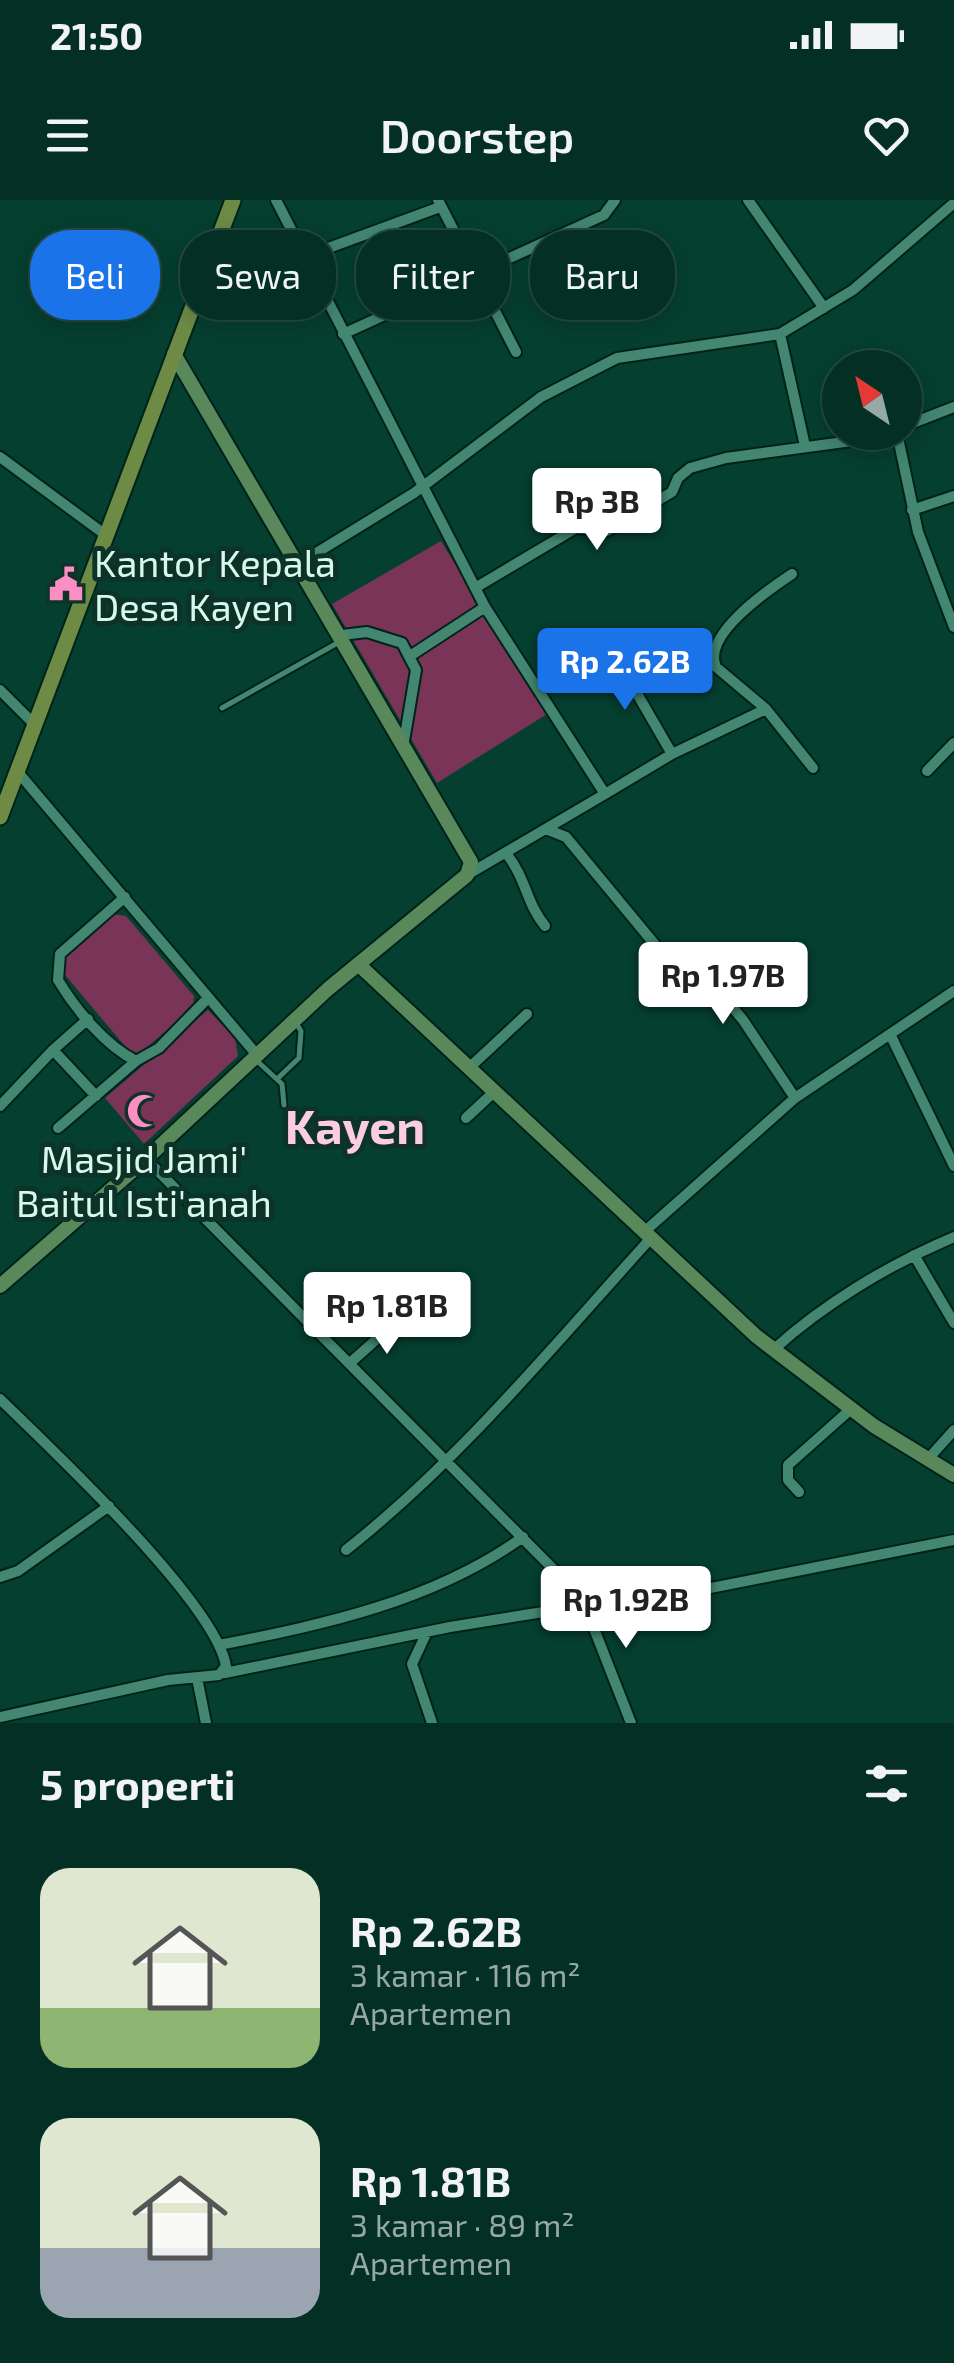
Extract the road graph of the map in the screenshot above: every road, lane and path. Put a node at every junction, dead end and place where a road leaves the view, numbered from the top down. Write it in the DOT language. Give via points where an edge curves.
graph roads {
  1 [pos="233,200"];
  2 [pos="276,200"];
  3 [pos="748,200"];
  4 [pos="617,202"];
  5 [pos="954,203"];
  6 [pos="439,204"];
  7 [pos="291,230"];
  8 [pos="454,230"];
  9 [pos="336,244"];
  10 [pos="510,256"];
  11 [pos="824,308"];
  12 [pos="336,320"];
  13 [pos="372,320"];
  14 [pos="500,320"];
  15 [pos="343,334"];
  16 [pos="780,334"];
  17 [pos="516,352"];
  18 [pos="174,354"];
  19 [pos="954,407"];
  20 [pos="922,419"];
  21 [pos="822,444"];
  22 [pos="804,446"];
  23 [pos="900,450"];
  24 [pos="0,457"];
  25 [pos="421,488"];
  26 [pos="954,496"];
  27 [pos="912,510"];
  28 [pos="107,536"];
  29 [pos="300,563"];
  30 [pos="792,574"];
  31 [pos="476,588"];
  32 [pos="485,607"];
  33 [pos="954,627"];
  34 [pos="343,637"];
  35 [pos="613,652"];
  36 [pos="410,656"];
  37 [pos="0,690"];
  38 [pos="222,708"];
  39 [pos="766,709"];
  40 [pos="37,727"];
  41 [pos="404,740"];
  42 [pos="954,742"];
  43 [pos="672,754"];
  44 [pos="813,768"];
  45 [pos="17,771"];
  46 [pos="927,771"];
  47 [pos="605,794"];
  48 [pos="0,817"];
  49 [pos="546,830"];
  50 [pos="506,853"];
  51 [pos="467,876"];
  52 [pos="125,897"];
  53 [pos="545,926"];
  54 [pos="358,964"];
  55 [pos="954,990"];
  56 [pos="208,998"];
  57 [pos="527,1014"];
  58 [pos="88,1019"];
  59 [pos="294,1021"];
  60 [pos="890,1034"];
  61 [pos="53,1050"];
  62 [pos="255,1057"];
  63 [pos="136,1060"];
  64 [pos="470,1068"];
  65 [pos="277,1079"];
  66 [pos="495,1091"];
  67 [pos="96,1096"];
  68 [pos="795,1098"];
  69 [pos="284,1105"];
  70 [pos="0,1106"];
  71 [pos="466,1118"];
  72 [pos="58,1128"];
  73 [pos="146,1160"];
  74 [pos="954,1166"];
  75 [pos="648,1235"];
  76 [pos="954,1237"];
  77 [pos="914,1255"];
  78 [pos="0,1286"];
  79 [pos="396,1322"];
  80 [pos="954,1323"];
  81 [pos="773,1350"];
  82 [pos="350,1364"];
  83 [pos="0,1399"];
  84 [pos="851,1409"];
  85 [pos="954,1430"];
  86 [pos="928,1459"];
  87 [pos="448,1463"];
  88 [pos="954,1475"];
  89 [pos="799,1492"];
  90 [pos="109,1506"];
  91 [pos="523,1537"];
  92 [pos="954,1540"];
  93 [pos="346,1550"];
  94 [pos="0,1577"];
  95 [pos="583,1601"];
  96 [pos="427,1632"];
  97 [pos="221,1649"];
  98 [pos="225,1670"];
  99 [pos="197,1678"];
  100 [pos="0,1716"];
  101 [pos="206,1723"];
  102 [pos="432,1723"];
  103 [pos="631,1723"];
  1 -- 18 [label="main road"];
  2 -- 7 [label="street"];
  3 -- 11 [label="street"];
  4 -- 10 [label="street"];
  5 -- 11 [label="street"];
  6 -- 8 [label="street"];
  6 -- 9 [label="street"];
  11 -- 16 [label="street"];
  12 -- 15 [label="street"];
  13 -- 15 [label="street"];
  14 -- 17 [label="street"];
  15 -- 25 [label="street"];
  16 -- 22 [label="street"];
  16 -- 25 [label="street" via="616,358 542,397"];
  18 -- 28 [label="main road"];
  18 -- 29 [label="street"];
  19 -- 20 [label="street"];
  21 -- 22 [label="street"];
  22 -- 31 [label="street" via="690,468 672,492 607,531 576,528"];
  23 -- 27 [label="street"];
  24 -- 28 [label="street"];
  25 -- 29 [label="street"];
  25 -- 31 [label="street"];
  26 -- 27 [label="street"];
  27 -- 33 [label="street"];
  28 -- 40 [label="main road"];
  29 -- 34 [label="street"];
  30 -- 39 [label="street" via="740,614 712,650 716,666"];
  31 -- 32 [label="street"];
  32 -- 36 [label="street"];
  32 -- 47 [label="street"];
  34 -- 36 [label="street" via="389,636"];
  34 -- 38 [label="lane"];
  34 -- 41 [label="street"];
  35 -- 43 [label="street"];
  36 -- 41 [label="street" via="416,670"];
  37 -- 40 [label="street"];
  39 -- 43 [label="street"];
  39 -- 44 [label="street"];
  40 -- 45 [label="main road"];
  41 -- 51 [label="street" via="468,852"];
  42 -- 46 [label="street"];
  43 -- 47 [label="street"];
  45 -- 48 [label="main road"];
  45 -- 52 [label="street"];
  47 -- 49 [label="street"];
  49 -- 50 [label="street"];
  49 -- 68 [label="street" via="566,837 671,964 698,966"];
  50 -- 51 [label="street"];
  50 -- 53 [label="street" via="523,874 532,911"];
  51 -- 54 [label="street"];
  52 -- 56 [label="street"];
  52 -- 58 [label="street" via="67,944 56,967 65,992"];
  54 -- 59 [label="street"];
  54 -- 64 [label="street"];
  55 -- 60 [label="street"];
  56 -- 62 [label="street"];
  56 -- 63 [label="street" via="159,1048"];
  57 -- 64 [label="street"];
  58 -- 61 [label="street"];
  58 -- 63 [label="street"];
  59 -- 62 [label="street"];
  59 -- 65 [label="lane" via="301,1031 298,1058"];
  60 -- 68 [label="street"];
  60 -- 74 [label="street"];
  61 -- 67 [label="street"];
  61 -- 70 [label="street"];
  62 -- 65 [label="lane"];
  62 -- 73 [label="street"];
  63 -- 67 [label="street"];
  64 -- 66 [label="street"];
  65 -- 69 [label="lane"];
  66 -- 71 [label="street"];
  66 -- 75 [label="street"];
  67 -- 72 [label="street"];
  68 -- 75 [label="street"];
  73 -- 78 [label="street"];
  73 -- 82 [label="street"];
  75 -- 81 [label="street"];
  75 -- 87 [label="street"];
  76 -- 77 [label="street"];
  77 -- 80 [label="street"];
  77 -- 81 [label="street"];
  79 -- 82 [label="street"];
  81 -- 84 [label="street"];
  82 -- 87 [label="street"];
  83 -- 90 [label="street"];
  84 -- 86 [label="street"];
  84 -- 89 [label="street" via="788,1466 788,1480"];
  85 -- 86 [label="street"];
  86 -- 88 [label="street"];
  87 -- 91 [label="street"];
  87 -- 93 [label="street"];
  90 -- 94 [label="street"];
  90 -- 97 [label="street"];
  91 -- 95 [label="street"];
  91 -- 97 [label="street" via="486,1564 418,1595"];
  92 -- 95 [label="street"];
  95 -- 96 [label="street"];
  95 -- 103 [label="street"];
  96 -- 98 [label="street"];
  96 -- 102 [label="street" via="412,1660 413,1679"];
  97 -- 98 [label="street"];
  98 -- 99 [label="street"];
  99 -- 100 [label="street"];
  99 -- 101 [label="street"];
}
